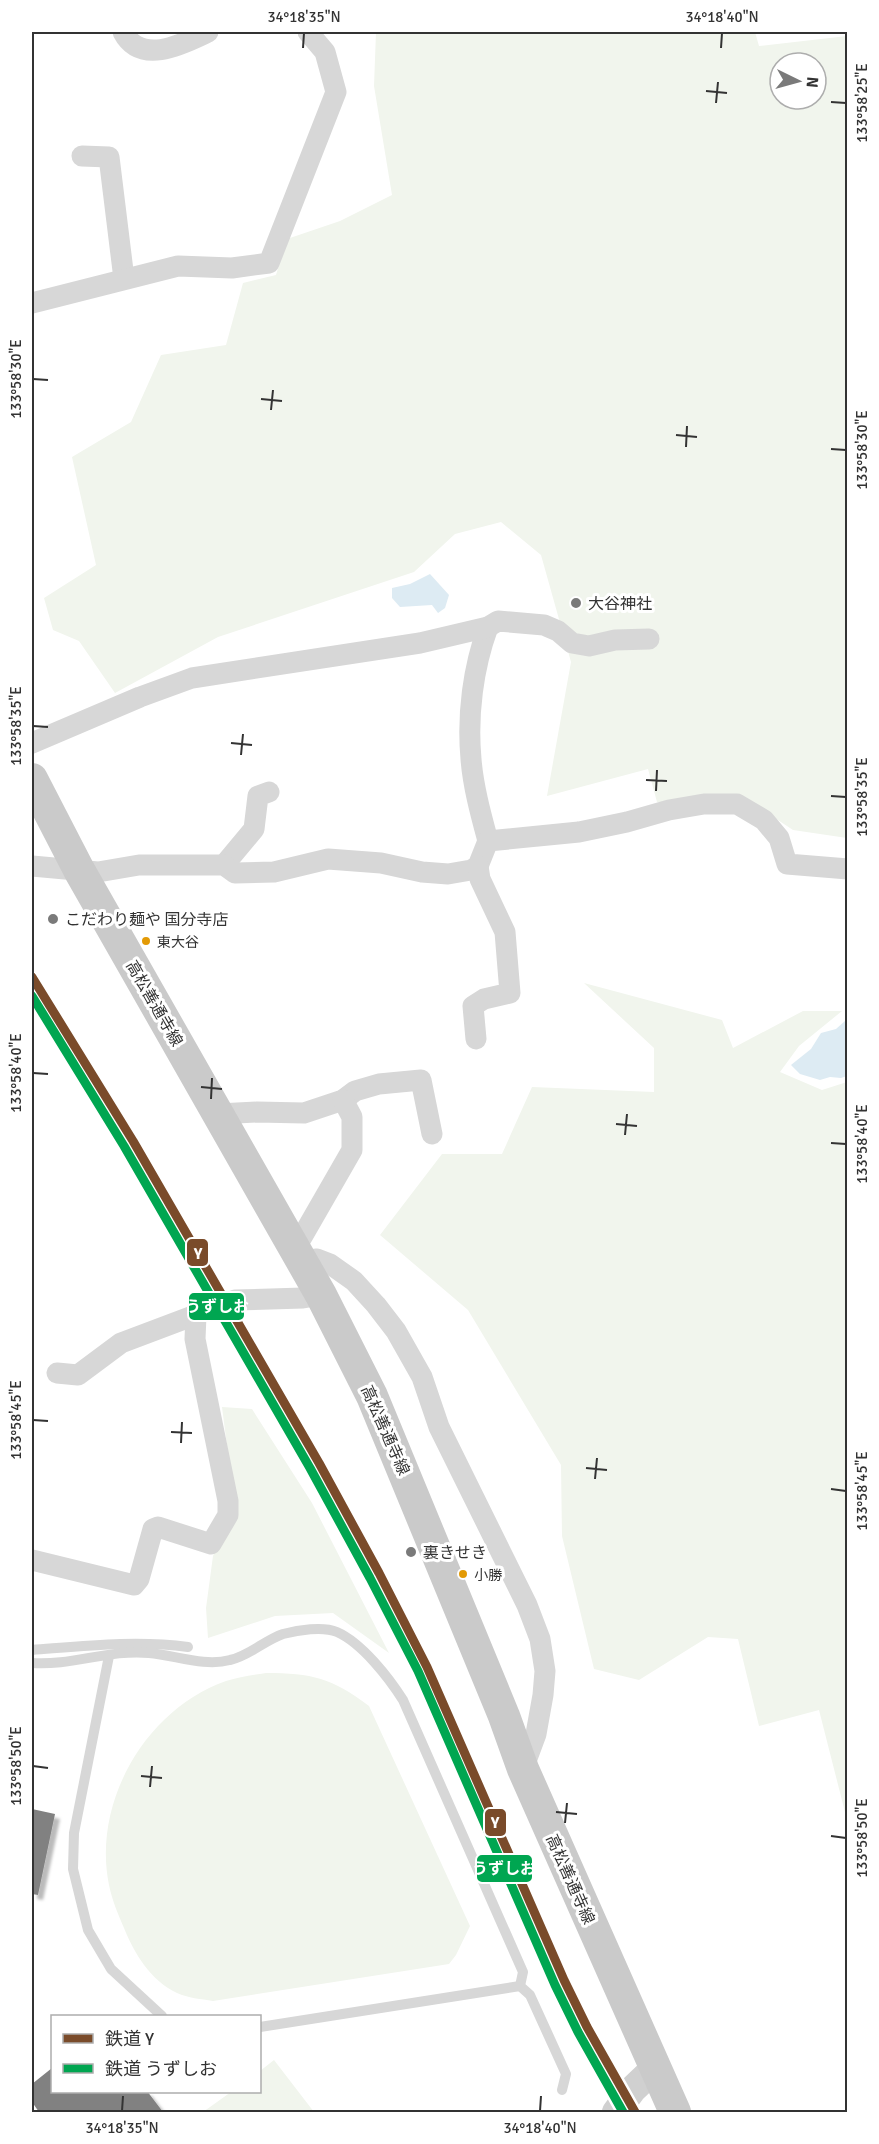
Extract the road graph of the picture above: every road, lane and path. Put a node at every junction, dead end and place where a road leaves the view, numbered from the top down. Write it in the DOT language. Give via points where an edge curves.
graph roads {
  1 [pos="123,32"];
  2 [pos="208,32"];
  3 [pos="308,32"];
  4 [pos="82,156"];
  5 [pos="124,279"];
  6 [pos="32,303"];
  7 [pos="488,627"];
  8 [pos="649,639"];
  9 [pos="32,743"];
  10 [pos="32,779"];
  11 [pos="269,792"];
  12 [pos="488,841"];
  13 [pos="224,865"];
  14 [pos="32,866"];
  15 [pos="478,866"];
  16 [pos="848,869"];
  17 [pos="79,870"];
  18 [pos="476,1039"];
  19 [pos="343,1100"];
  20 [pos="218,1114"];
  21 [pos="432,1134"];
  22 [pos="297,1253"];
  23 [pos="321,1295"];
  24 [pos="196,1315"];
  25 [pos="57,1373"];
  26 [pos="32,1560"];
  27 [pos="188,1647"];
  28 [pos="48,1648"];
  29 [pos="32,1650"];
  30 [pos="109,1656"];
  31 [pos="32,1663"];
  32 [pos="51,1664"];
  33 [pos="523,1769"];
  34 [pos="520,1986"];
  35 [pos="161,2015"];
  36 [pos="261,2027"];
  37 [pos="655,2068"];
  38 [pos="562,2090"];
  39 [pos="616,2112"];
  40 [pos="675,2112"];
  1 -- 2 [label="street" via="127,40 140,47 163,50"];
  3 -- 5 [label="street" via="325,52 336,92 269,263 232,268 178,266"];
  4 -- 5 [label="street" via="109,157"];
  5 -- 6 [label="street"];
  7 -- 8 [label="street" via="498,621 544,625 558,630 572,643 589,646"];
  7 -- 9 [label="street" via="410,645 192,678"];
  7 -- 12 [label="street" via="478,654 469,738"];
  10 -- 17 [label="main road, 高松善通寺線"];
  11 -- 13 [label="street" via="258,796 254,829"];
  12 -- 15 [label="street"];
  12 -- 16 [label="street" via="579,832 704,804 736,804 764,820 779,838 787,864"];
  13 -- 15 [label="street" via="236,873 274,872 328,859 448,874"];
  13 -- 17 [label="street"];
  14 -- 17 [label="street"];
  15 -- 18 [label="street" via="480,879 505,932 510,993 473,1006"];
  17 -- 20 [label="main road, 高松善通寺線"];
  19 -- 20 [label="street" via="304,1113"];
  19 -- 21 [label="street" via="355,1091 379,1084 421,1080"];
  19 -- 22 [label="street" via="352,1117 352,1150 302,1237"];
  20 -- 22 [label="main road, 高松善通寺線"];
  22 -- 23 [label="main road, 高松善通寺線"];
  22 -- 33 [label="street" via="330,1264 354,1281 396,1331 422,1377 439,1427 527,1605 540,1639 544,1671 536,1734"];
  23 -- 24 [label="street" via="236,1300"];
  23 -- 33 [label="main road, 高松善通寺線" via="377,1407"];
  24 -- 25 [label="street" via="121,1343 78,1375"];
  24 -- 26 [label="street" via="195,1339 228,1501 228,1515 211,1544 158,1527 153,1529 139,1579 134,1584"];
  27 -- 28 [label="lane" via="160,1643"];
  28 -- 29 [label="lane"];
  28 -- 32 [label="lane"];
  30 -- 32 [label="lane"];
  30 -- 34 [label="lane" via="146,1653 202,1662 231,1660 283,1635 307,1630 335,1631 353,1641 403,1700 523,1972"];
  30 -- 35 [label="lane" via="74,1833 73,1869 88,1930 111,1969"];
  31 -- 32 [label="lane"];
  33 -- 37 [label="main road, 高松善通寺線"];
  34 -- 36 [label="lane"];
  34 -- 38 [label="lane" via="530,1995 566,2074"];
  37 -- 39 [label="main road"];
  37 -- 40 [label="main road, 高松善通寺線"];
}
